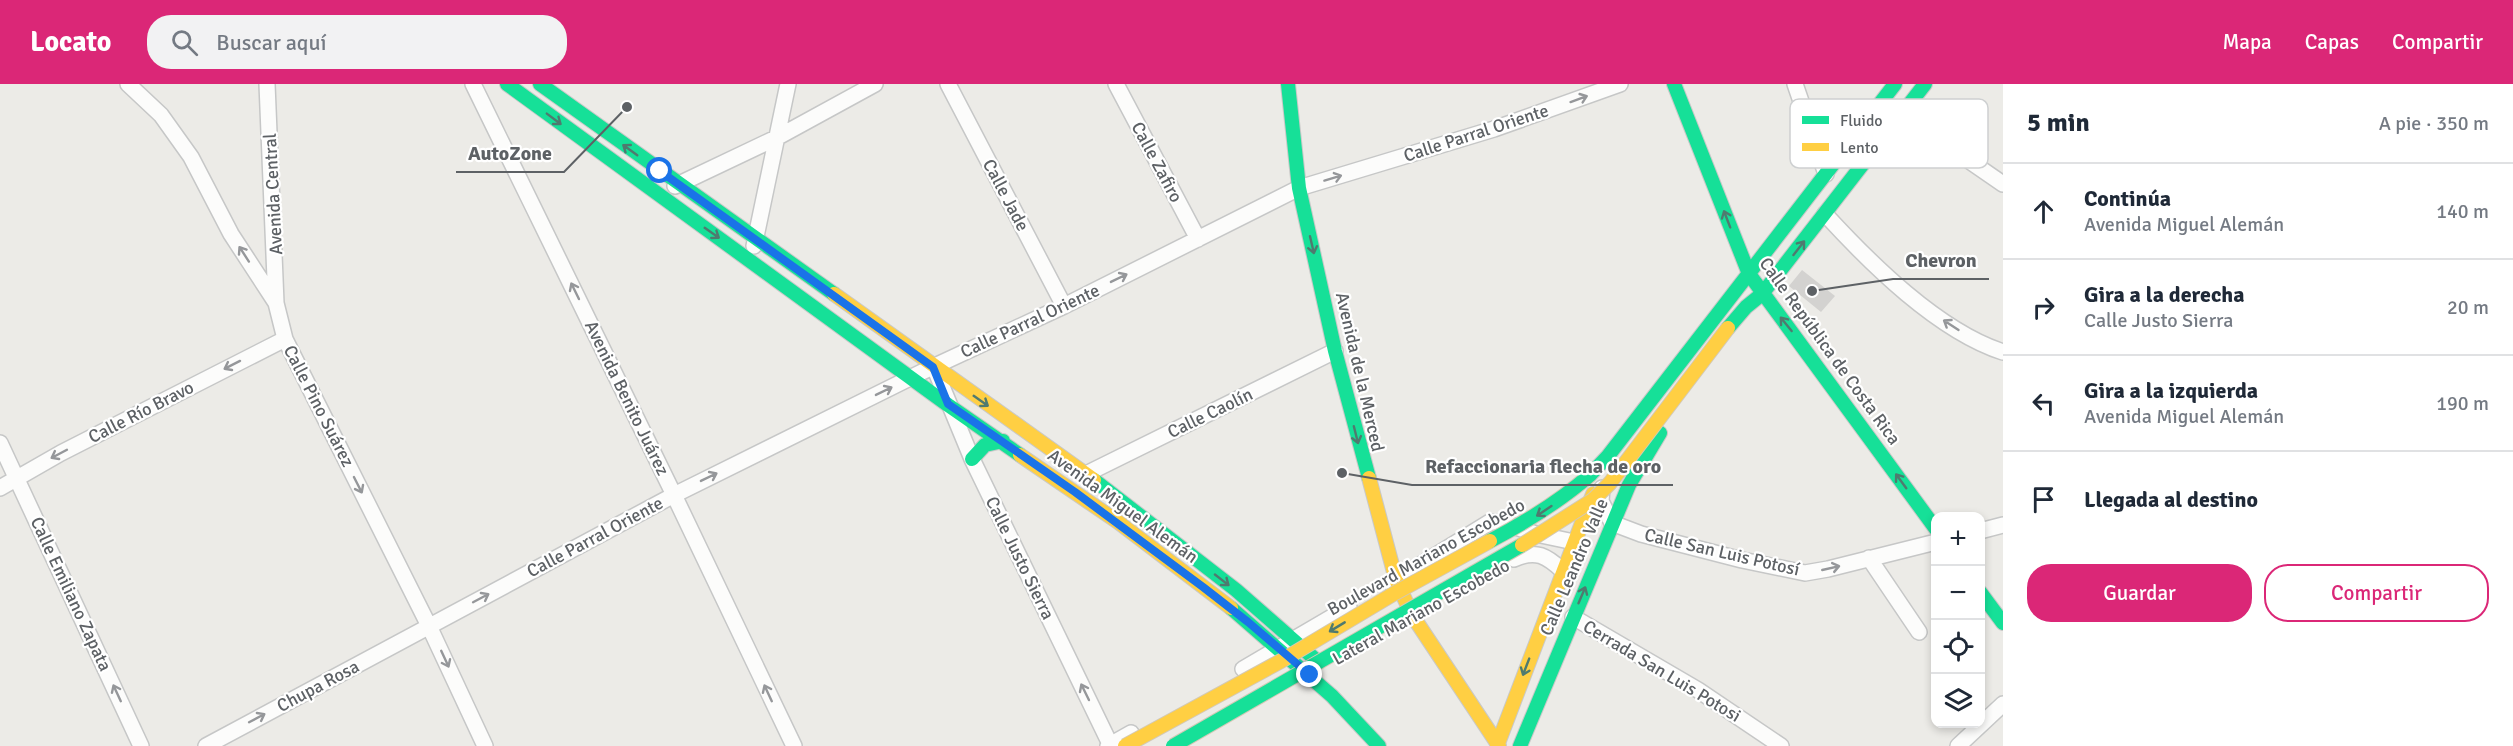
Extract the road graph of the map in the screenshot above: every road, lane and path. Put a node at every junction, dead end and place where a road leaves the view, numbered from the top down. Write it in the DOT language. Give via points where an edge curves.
graph roads {
  1 [pos="128,84"];
  2 [pos="267,84"];
  3 [pos="473,84"];
  4 [pos="507,84"];
  5 [pos="540,84"];
  6 [pos="788,84"];
  7 [pos="875,84"];
  8 [pos="948,84"];
  9 [pos="1116,84"];
  10 [pos="1288,84"];
  11 [pos="1620,84"];
  12 [pos="1674,84"];
  13 [pos="1795,84"];
  14 [pos="1895,84"];
  15 [pos="1925,84"];
  16 [pos="1800,99"];
  17 [pos="1884,99"];
  18 [pos="1914,99"];
  19 [pos="778,137"];
  20 [pos="1824,168"];
  21 [pos="1831,168"];
  22 [pos="1861,168"];
  23 [pos="1980,168"];
  24 [pos="1826,174"];
  25 [pos="2003,184"];
  26 [pos="679,185"];
  27 [pos="1299,188"];
  28 [pos="655,194"];
  29 [pos="1825,214"];
  30 [pos="1198,239"];
  31 [pos="756,240"];
  32 [pos="750,260"];
  33 [pos="1749,274"];
  34 [pos="1762,294"];
  35 [pos="276,303"];
  36 [pos="1064,306"];
  37 [pos="285,339"];
  38 [pos="1335,351"];
  39 [pos="2003,352"];
  40 [pos="933,367"];
  41 [pos="912,378"];
  42 [pos="948,404"];
  43 [pos="1003,441"];
  44 [pos="0,443"];
  45 [pos="1608,456"];
  46 [pos="972,459"];
  47 [pos="1086,474"];
  48 [pos="17,477"];
  49 [pos="0,488"];
  50 [pos="674,495"];
  51 [pos="1612,523"];
  52 [pos="1931,523"];
  53 [pos="2003,525"];
  54 [pos="1985,530"];
  55 [pos="1574,542"];
  56 [pos="1931,543"];
  57 [pos="1869,558"];
  58 [pos="1563,571"];
  59 [pos="1396,580"];
  60 [pos="1985,599"];
  61 [pos="1412,615"];
  62 [pos="1573,617"];
  63 [pos="2003,623"];
  64 [pos="429,626"];
  65 [pos="1919,632"];
  66 [pos="1292,639"];
  67 [pos="1278,648"];
  68 [pos="1327,670"];
  69 [pos="1310,675"];
  70 [pos="2003,704"];
  71 [pos="1498,745"];
  72 [pos="141,746"];
  73 [pos="206,746"];
  74 [pos="485,746"];
  75 [pos="794,746"];
  76 [pos="1114,746"];
  77 [pos="1173,746"];
  78 [pos="1186,746"];
  79 [pos="1379,746"];
  80 [pos="1520,746"];
  81 [pos="1781,746"];
  82 [pos="1958,746"];
  35 -- 1 [label="street, Calle Pino Suárez, one-way" via="231,234 177,136"];
  2 -- 35 [label="street, Avenida Central"];
  50 -- 3 [label="street, Avenida Benito Juárez, one-way"];
  4 -- 28 [label="main road, Avenida Miguel Alemán, one-way"];
  26 -- 5 [label="main road, Avenida Miguel Alemán, one-way"];
  6 -- 19 [label="street"];
  7 -- 19 [label="street"];
  8 -- 36 [label="street, Calle Jade"];
  9 -- 30 [label="street, Calle Zafiro"];
  10 -- 27 [label="main road, Avenida de la Merced"];
  27 -- 11 [label="street, Calle Parral Oriente, one-way" via="1494,129"];
  33 -- 12 [label="main road, Calle República de Costa Rica, one-way"];
  13 -- 16 [label="street"];
  14 -- 17 [label="main road, Boulevard Mariano Escobedo"];
  15 -- 18 [label="main road, Boulevard Mariano Escobedo"];
  19 -- 26 [label="street"];
  19 -- 31 [label="street"];
  20 -- 24 [label="street"];
  21 -- 24 [label="main road, Boulevard Mariano Escobedo"];
  22 -- 29 [label="main road, Boulevard Mariano Escobedo"];
  23 -- 25 [label="street"];
  24 -- 33 [label="main road, Boulevard Mariano Escobedo"];
  26 -- 28 [label="street"];
  26 -- 31 [label="main road, Avenida Miguel Alemán"];
  27 -- 30 [label="street, Calle Parral Oriente"];
  27 -- 38 [label="main road, Avenida de la Merced, one-way"];
  28 -- 32 [label="main road, Avenida Miguel Alemán, one-way"];
  34 -- 29 [label="main road, Boulevard Mariano Escobedo, one-way"];
  39 -- 29 [label="street, one-way" via="1989,348 1908,295"];
  36 -- 30 [label="street, Calle Parral Oriente, one-way"];
  31 -- 32 [label="street"];
  31 -- 40 [label="main road, Avenida Miguel Alemán"];
  32 -- 41 [label="main road, Avenida Miguel Alemán"];
  33 -- 34 [label="main road, Calle República de Costa Rica"];
  33 -- 45 [label="main road, Boulevard Mariano Escobedo"];
  34 -- 51 [label="main road, Calle Leandro Valle" via="1737,334 1663,428"];
  52 -- 34 [label="main road, Calle República de Costa Rica, one-way"];
  34 -- 77 [label="main road, Boulevard Mariano Escobedo, bridge" via="1728,328 1593,500 1550,529"];
  35 -- 37 [label="street, Calle Pino Suárez"];
  36 -- 40 [label="street, Calle Parral Oriente"];
  37 -- 48 [label="street, Calle Río Bravo, one-way"];
  37 -- 64 [label="street, Calle Pino Suárez, one-way"];
  38 -- 47 [label="street, Calle Caolín"];
  38 -- 59 [label="main road, Avenida de la Merced, one-way"];
  40 -- 41 [label="street, Calle Parral Oriente"];
  40 -- 42 [label="street, Calle Justo Sierra"];
  40 -- 47 [label="main road, Avenida Miguel Alemán, one-way"];
  41 -- 42 [label="main road, Avenida Miguel Alemán"];
  50 -- 41 [label="street, Calle Parral Oriente, one-way"];
  42 -- 43 [label="main road, Avenida Miguel Alemán"];
  42 -- 46 [label="street, Calle Justo Sierra"];
  43 -- 46 [label="main road" via="986,445"];
  43 -- 67 [label="main road, Avenida Miguel Alemán" via="1203,587"];
  44 -- 48 [label="street, Calle Emiliano Zapata"];
  45 -- 51 [label="street" via="1600,501"];
  45 -- 55 [label="main road, Calle Leandro Valle"];
  45 -- 76 [label="main road, Boulevard Mariano Escobedo, one-way, bridge" via="1568,494 1532,518 1281,661"];
  76 -- 46 [label="street, Calle Justo Sierra, one-way"];
  47 -- 66 [label="main road, Avenida Miguel Alemán, one-way" via="1236,590"];
  48 -- 49 [label="street, Calle Río Bravo"];
  72 -- 48 [label="street, Calle Emiliano Zapata, one-way"];
  64 -- 50 [label="street, Calle Parral Oriente, one-way"];
  75 -- 50 [label="street, Avenida Benito Juárez, one-way"];
  51 -- 57 [label="street, Calle San Luis Potosí, one-way" via="1805,573"];
  62 -- 51 [label="main road, Calle Leandro Valle, one-way"];
  53 -- 54 [label="street"];
  55 -- 58 [label="main road, Calle Leandro Valle"];
  55 -- 59 [label="street" via="1490,522"];
  56 -- 57 [label="street, Calle San Luis Potosí"];
  57 -- 65 [label="street"];
  58 -- 61 [label="street, Lateral Mariano Escobedo" via="1546,556 1531,553"];
  58 -- 71 [label="main road, Calle Leandro Valle, one-way"];
  59 -- 61 [label="main road, Avenida de la Merced"];
  59 -- 66 [label="street"];
  60 -- 63 [label="main road"];
  61 -- 68 [label="street, Lateral Mariano Escobedo"];
  61 -- 71 [label="main road, Avenida de la Merced"];
  62 -- 80 [label="main road, Calle Leandro Valle"];
  62 -- 81 [label="street, Cerrada San Luis Potosi" via="1698,690"];
  73 -- 64 [label="street, Chupa Rosa, one-way"];
  64 -- 74 [label="street, Calle Pino Suárez, one-way"];
  66 -- 67 [label="street"];
  66 -- 68 [label="main road, Avenida Miguel Alemán"];
  67 -- 69 [label="main road, Avenida Miguel Alemán"];
  67 -- 76 [label="street"];
  68 -- 69 [label="street, Lateral Mariano Escobedo"];
  69 -- 78 [label="street, Lateral Mariano Escobedo"];
  69 -- 79 [label="main road, Avenida Miguel Alemán"];
  70 -- 82 [label="street"];
}
